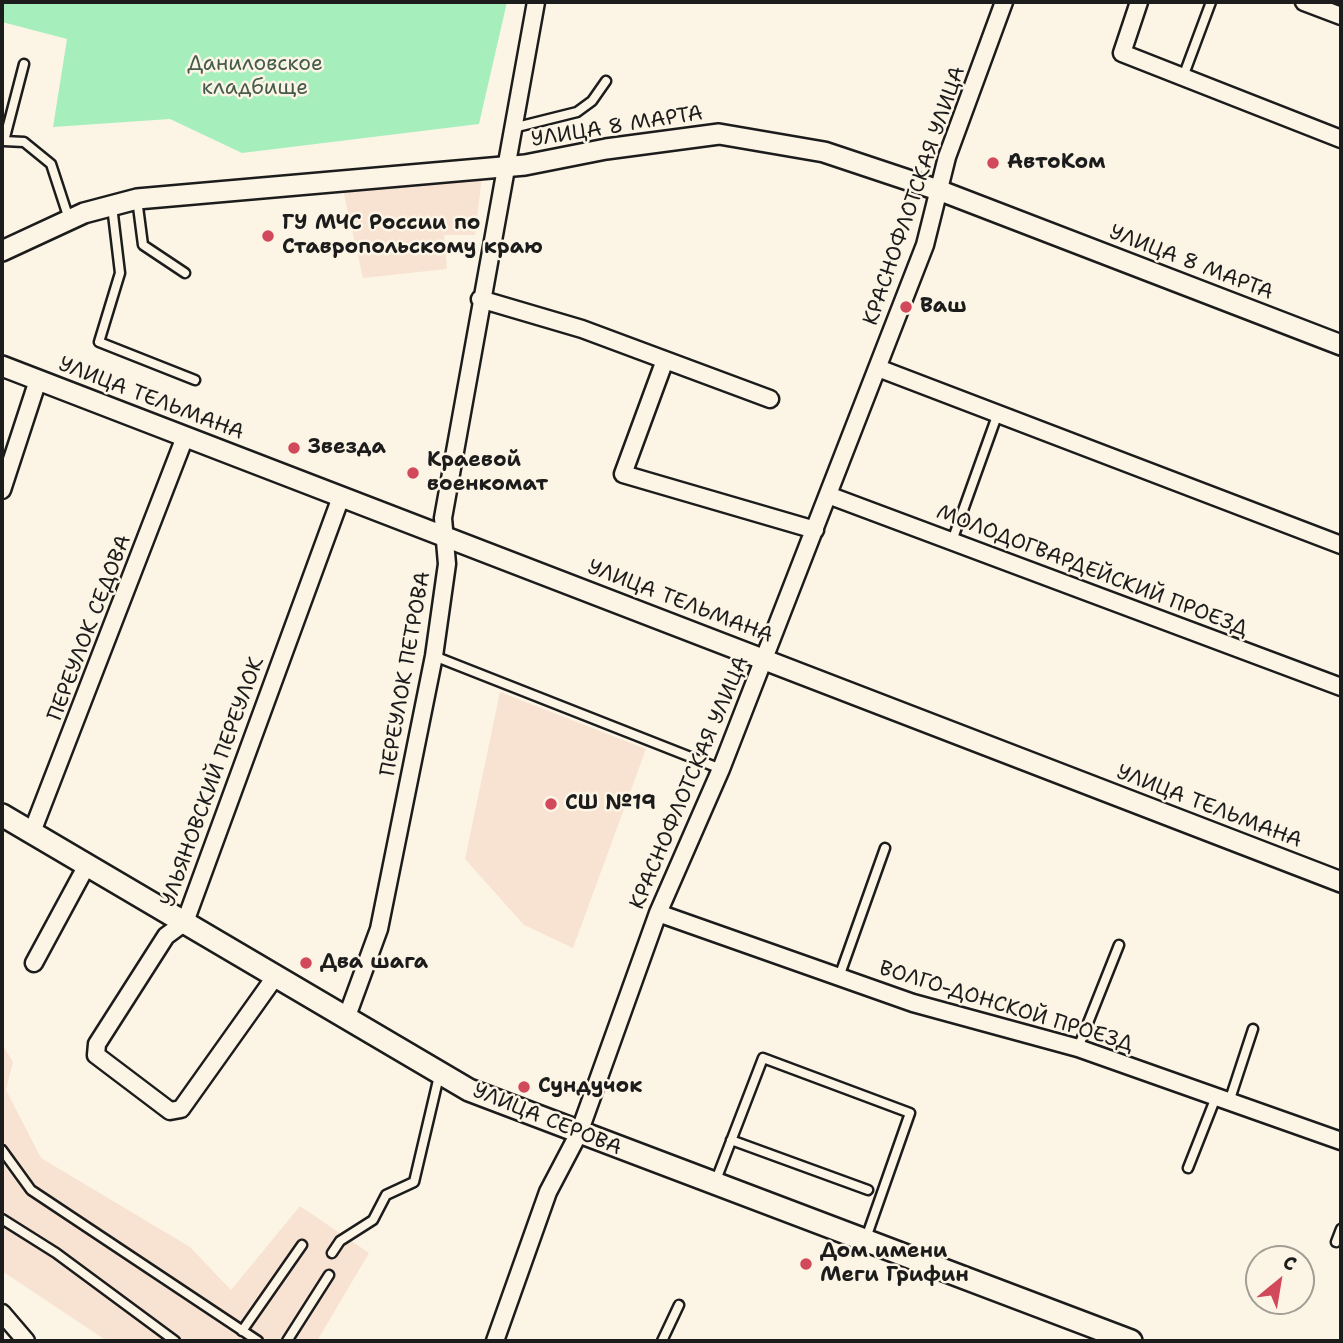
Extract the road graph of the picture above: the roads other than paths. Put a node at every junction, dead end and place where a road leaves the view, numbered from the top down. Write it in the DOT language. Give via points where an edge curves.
graph roads {
  1 [pos="536,2"];
  2 [pos="1004,2"];
  3 [pos="1139,2"];
  4 [pos="1211,2"];
  5 [pos="1304,2"];
  6 [pos="1341,16"];
  7 [pos="24,64"];
  8 [pos="1183,77"];
  9 [pos="607,81"];
  10 [pos="512,128"];
  11 [pos="1341,139"];
  12 [pos="506,166"];
  13 [pos="941,191"];
  14 [pos="137,199"];
  15 [pos="112,204"];
  16 [pos="69,219"];
  17 [pos="2,251"];
  18 [pos="185,273"];
  19 [pos="480,299"];
  20 [pos="1341,345"];
  21 [pos="666,360"];
  22 [pos="2,366"];
  23 [pos="878,368"];
  24 [pos="38,380"];
  25 [pos="195,380"];
  26 [pos="770,398"];
  27 [pos="998,414"];
  28 [pos="185,437"];
  29 [pos="2,490"];
  30 [pos="828,495"];
  31 [pos="341,497"];
  32 [pos="815,530"];
  33 [pos="447,538"];
  34 [pos="952,541"];
  35 [pos="1341,545"];
  36 [pos="434,656"];
  37 [pos="764,658"];
  38 [pos="1341,687"];
  39 [pos="721,769"];
  40 [pos="2,815"];
  41 [pos="32,832"];
  42 [pos="885,848"];
  43 [pos="87,865"];
  44 [pos="1341,882"];
  45 [pos="658,913"];
  46 [pos="185,922"];
  47 [pos="1119,945"];
  48 [pos="34,964"];
  49 [pos="275,977"];
  50 [pos="839,977"];
  51 [pos="346,1019"];
  52 [pos="1253,1029"];
  53 [pos="1078,1048"];
  54 [pos="440,1073"];
  55 [pos="1222,1099"];
  56 [pos="579,1133"];
  57 [pos="731,1140"];
  58 [pos="1341,1141"];
  59 [pos="2,1150"];
  60 [pos="1188,1168"];
  61 [pos="714,1185"];
  62 [pos="868,1190"];
  63 [pos="2,1219"];
  64 [pos="1341,1229"];
  65 [pos="865,1241"];
  66 [pos="1336,1242"];
  67 [pos="302,1245"];
  68 [pos="332,1253"];
  69 [pos="330,1275"];
  70 [pos="679,1305"];
  71 [pos="2,1316"];
  72 [pos="242,1331"];
  73 [pos="26,1341"];
  74 [pos="175,1341"];
  75 [pos="258,1341"];
  76 [pos="287,1341"];
  77 [pos="495,1341"];
  78 [pos="662,1341"];
  79 [pos="1132,1341"];
  1 -- 10 [label="street, ПЕРЕУЛОК ПЕТРОВА"];
  2 -- 13 [label="street, КРАСНОФЛОТСКАЯ УЛИЦА" via="951,145"];
  3 -- 8 [label="street" via="1122,53"];
  4 -- 8 [label="lane"];
  5 -- 6 [label="street"];
  7 -- 16 [label="lane" via="4,141 24,142 51,164"];
  8 -- 11 [label="street"];
  9 -- 10 [label="lane" via="577,112"];
  10 -- 12 [label="street, ПЕРЕУЛОК ПЕТРОВА"];
  12 -- 13 [label="street, УЛИЦА 8 МАРТА" via="719,134 824,152"];
  12 -- 14 [label="street, УЛИЦА 8 МАРТА"];
  12 -- 19 [label="street, ПЕРЕУЛОК ПЕТРОВА"];
  13 -- 20 [label="street, УЛИЦА 8 МАРТА"];
  13 -- 23 [label="street, КРАСНОФЛОТСКАЯ УЛИЦА"];
  14 -- 15 [label="street, УЛИЦА 8 МАРТА"];
  14 -- 18 [label="lane" via="143,245"];
  15 -- 16 [label="street, УЛИЦА 8 МАРТА"];
  15 -- 25 [label="lane" via="120,274 99,342"];
  16 -- 17 [label="street, УЛИЦА 8 МАРТА"];
  19 -- 21 [label="street"];
  19 -- 33 [label="street, ПЕРЕУЛОК ПЕТРОВА" via="443,518"];
  21 -- 26 [label="street"];
  21 -- 32 [label="street" via="623,474"];
  22 -- 24 [label="street, УЛИЦА ТЕЛЬМАНА"];
  23 -- 27 [label="street"];
  23 -- 30 [label="street, КРАСНОФЛОТСКАЯ УЛИЦА"];
  24 -- 28 [label="street, УЛИЦА ТЕЛЬМАНА"];
  24 -- 29 [label="street"];
  27 -- 34 [label="lane"];
  27 -- 35 [label="street"];
  28 -- 31 [label="street, УЛИЦА ТЕЛЬМАНА"];
  28 -- 41 [label="street, ПЕРЕУЛОК СЕДОВА"];
  30 -- 32 [label="street, КРАСНОФЛОТСКАЯ УЛИЦА"];
  30 -- 34 [label="street, МОЛОДОГВАРДЕЙСКИЙ ПРОЕЗД"];
  31 -- 33 [label="street, УЛИЦА ТЕЛЬМАНА"];
  31 -- 46 [label="street, УЛЬЯНОВСКИЙ ПЕРЕУЛОК"];
  32 -- 37 [label="street, КРАСНОФЛОТСКАЯ УЛИЦА"];
  33 -- 36 [label="street, ПЕРЕУЛОК ПЕТРОВА"];
  33 -- 37 [label="street, УЛИЦА ТЕЛЬМАНА"];
  34 -- 38 [label="street, МОЛОДОГВАРДЕЙСКИЙ ПРОЕЗД"];
  36 -- 39 [label="lane"];
  36 -- 51 [label="street, ПЕРЕУЛОК ПЕТРОВА" via="379,929"];
  37 -- 39 [label="street, КРАСНОФЛОТСКАЯ УЛИЦА"];
  37 -- 44 [label="street, УЛИЦА ТЕЛЬМАНА"];
  39 -- 45 [label="street, КРАСНОФЛОТСКАЯ УЛИЦА"];
  40 -- 41 [label="main road, УЛИЦА СЕРОВА"];
  41 -- 43 [label="main road, УЛИЦА СЕРОВА"];
  42 -- 50 [label="lane"];
  43 -- 46 [label="main road, УЛИЦА СЕРОВА"];
  43 -- 48 [label="street"];
  45 -- 50 [label="street, ВОЛГО-ДОНСКОЙ ПРОЕЗД"];
  45 -- 56 [label="street, КРАСНОФЛОТСКАЯ УЛИЦА"];
  46 -- 49 [label="main road, УЛИЦА СЕРОВА"];
  46 -- 49 [label="street, УЛЬЯНОВСКИЙ ПЕРЕУЛОК" via="166,936 97,1044 96,1055 170,1111 181,1109"];
  47 -- 53 [label="lane"];
  49 -- 51 [label="main road, УЛИЦА СЕРОВА"];
  50 -- 53 [label="street, ВОЛГО-ДОНСКОЙ ПРОЕЗД" via="913,1003"];
  51 -- 54 [label="main road, УЛИЦА СЕРОВА"];
  52 -- 55 [label="lane"];
  53 -- 55 [label="street, ВОЛГО-ДОНСКОЙ ПРОЕЗД"];
  54 -- 56 [label="main road, УЛИЦА СЕРОВА" via="468,1090"];
  54 -- 68 [label="lane" via="414,1182 386,1195 373,1220 340,1241"];
  55 -- 58 [label="street, ВОЛГО-ДОНСКОЙ ПРОЕЗД"];
  55 -- 60 [label="lane"];
  56 -- 61 [label="main road, УЛИЦА СЕРОВА"];
  56 -- 77 [label="street, КРАСНОФЛОТСКАЯ УЛИЦА" via="548,1192"];
  57 -- 61 [label="lane"];
  57 -- 62 [label="lane"];
  57 -- 65 [label="lane" via="763,1058 910,1113"];
  59 -- 72 [label="lane" via="31,1190"];
  61 -- 65 [label="main road, УЛИЦА СЕРОВА"];
  63 -- 74 [label="lane" via="56,1252"];
  64 -- 66 [label="lane"];
  65 -- 79 [label="main road, УЛИЦА СЕРОВА"];
  67 -- 72 [label="lane"];
  69 -- 76 [label="lane"];
  70 -- 78 [label="lane"];
  71 -- 73 [label="street"];
  72 -- 75 [label="lane"];
}
